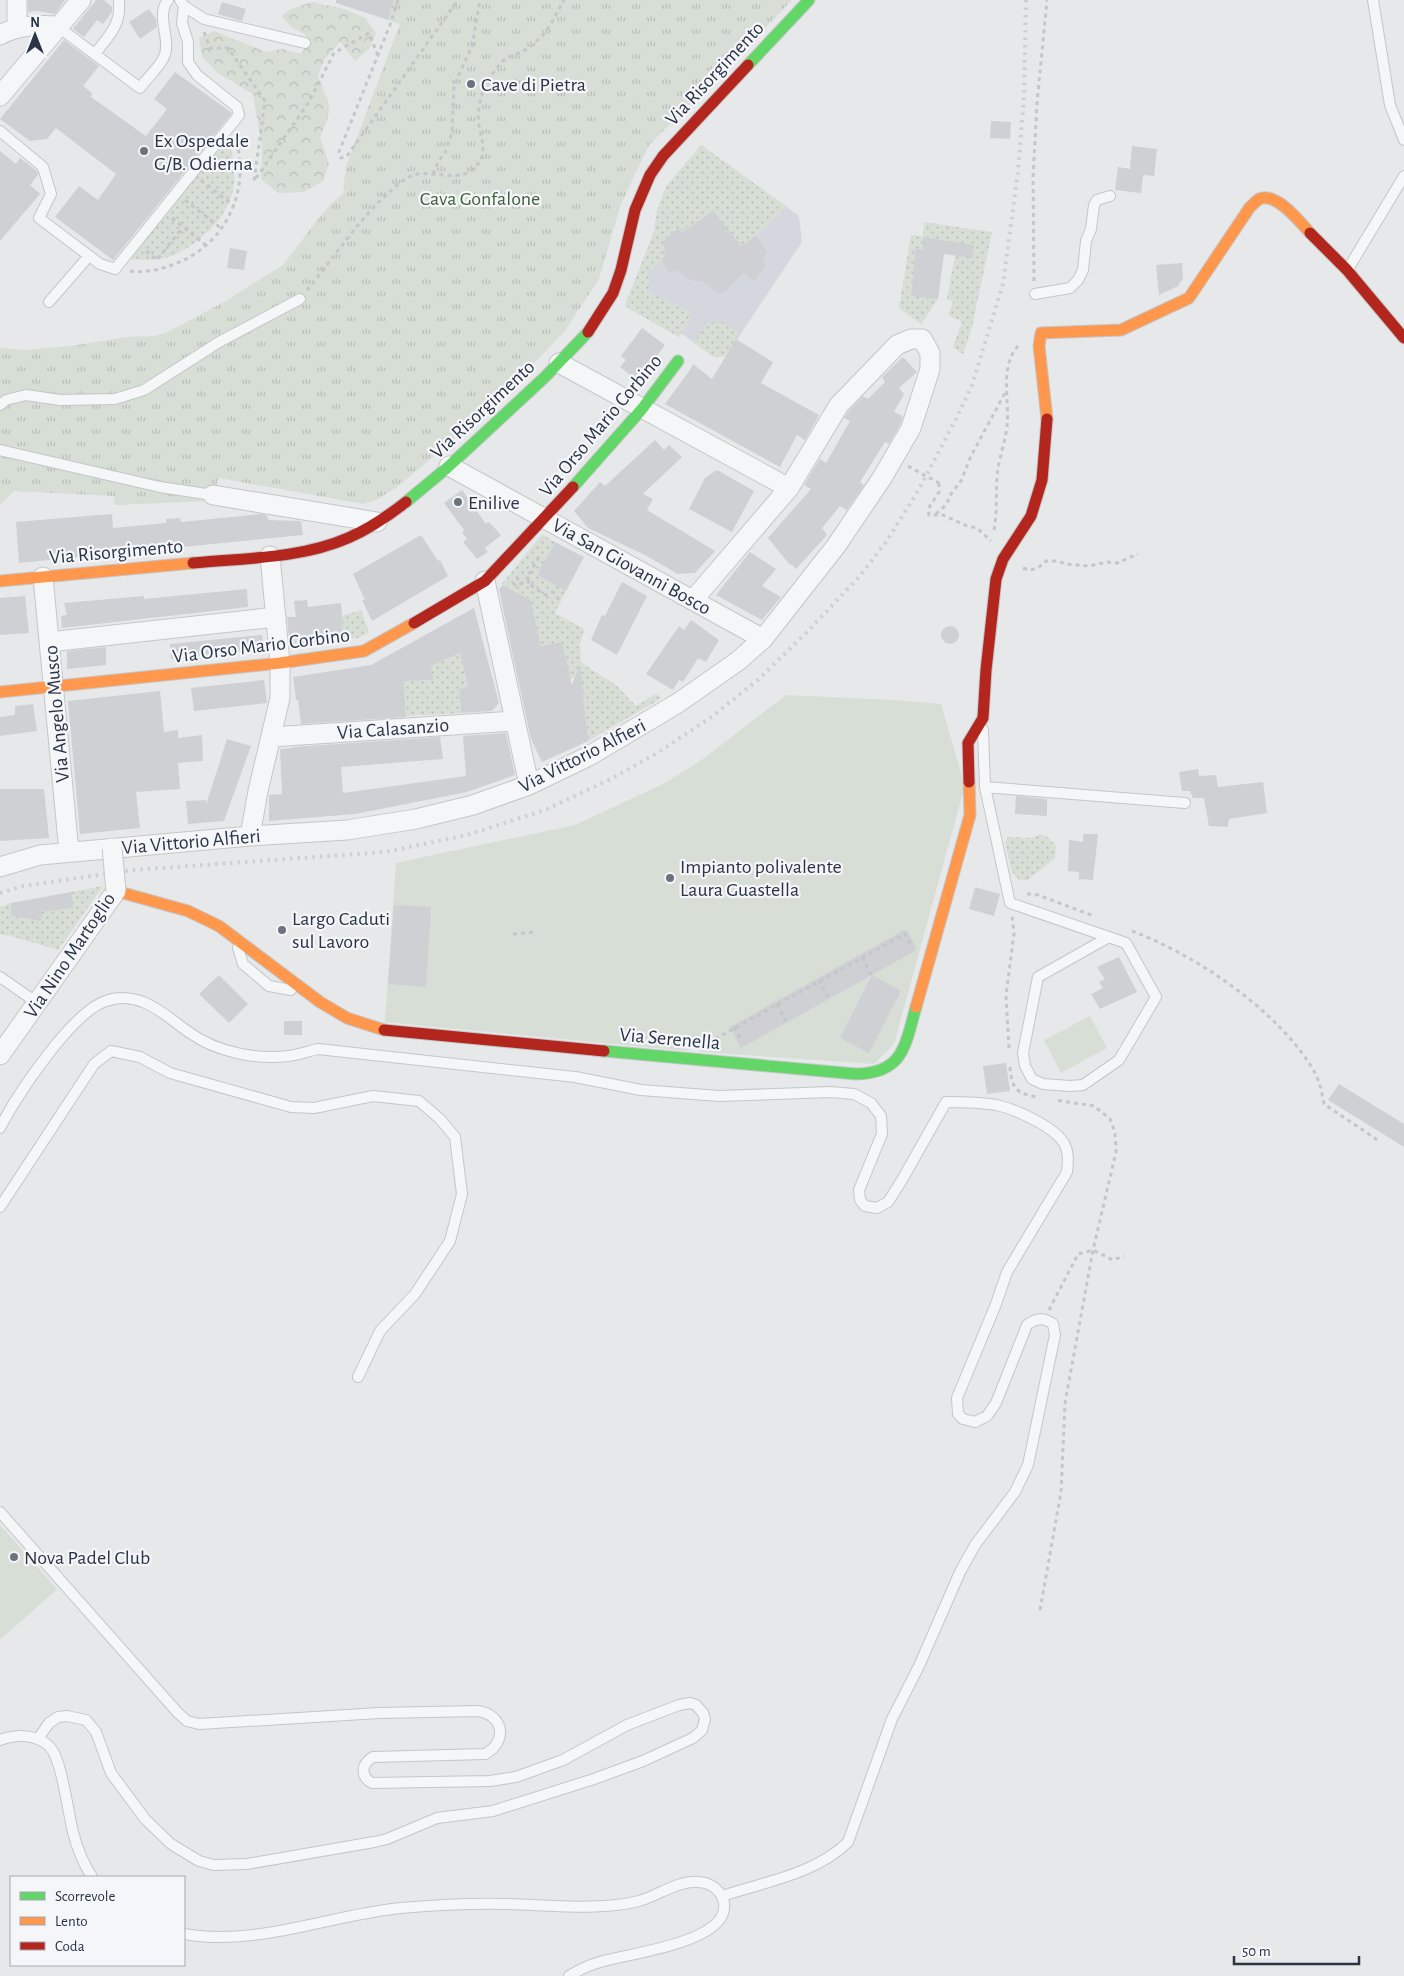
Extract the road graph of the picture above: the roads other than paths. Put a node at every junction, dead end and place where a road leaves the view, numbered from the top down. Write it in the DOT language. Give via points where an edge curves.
graph roads {
  1 [pos="80,0"];
  2 [pos="168,0"];
  3 [pos="809,0"];
  4 [pos="1372,0"];
  5 [pos="119,1"];
  6 [pos="182,3"];
  7 [pos="13,19"];
  8 [pos="60,23"];
  9 [pos="305,43"];
  10 [pos="95,54"];
  11 [pos="0,96"];
  12 [pos="1,133"];
  13 [pos="1404,140"];
  14 [pos="1404,176"];
  15 [pos="1110,196"];
  16 [pos="89,256"];
  17 [pos="1348,270"];
  18 [pos="1035,294"];
  19 [pos="300,299"];
  20 [pos="49,302"];
  21 [pos="1404,338"];
  22 [pos="678,361"];
  23 [pos="559,363"];
  24 [pos="0,405"];
  25 [pos="642,409"];
  26 [pos="0,450"];
  27 [pos="449,466"];
  28 [pos="789,488"];
  29 [pos="213,494"];
  30 [pos="545,518"];
  31 [pos="377,522"];
  32 [pos="270,556"];
  33 [pos="43,577"];
  34 [pos="0,581"];
  35 [pos="484,581"];
  36 [pos="693,600"];
  37 [pos="276,617"];
  38 [pos="763,638"];
  39 [pos="49,642"];
  40 [pos="280,663"];
  41 [pos="53,687"];
  42 [pos="0,692"];
  43 [pos="983,718"];
  44 [pos="515,721"];
  45 [pos="271,737"];
  46 [pos="529,785"];
  47 [pos="986,787"];
  48 [pos="1185,802"];
  49 [pos="250,836"];
  50 [pos="112,848"];
  51 [pos="69,852"];
  52 [pos="0,854"];
  53 [pos="40,855"];
  54 [pos="0,867"];
  55 [pos="116,891"];
  56 [pos="1109,937"];
  57 [pos="235,938"];
  58 [pos="0,977"];
  59 [pos="306,992"];
  60 [pos="36,1002"];
  61 [pos="0,1055"];
  62 [pos="0,1128"];
  63 [pos="0,1207"];
  64 [pos="358,1377"];
  65 [pos="0,1512"];
  66 [pos="38,1738"];
  67 [pos="0,1740"];
  68 [pos="91,1876"];
  69 [pos="722,1896"];
  70 [pos="185,1934"];
  71 [pos="569,1976"];
  1 -- 8 [label="street"];
  2 -- 10 [label="lane" via="164,8 164,58 140,88"];
  3 -- 23 [label="street, Via Risorgimento" via="662,156 642,190 608,304"];
  4 -- 13 [label="lane" via="1390,105"];
  5 -- 10 [label="lane" via="120,16"];
  6 -- 9 [label="lane" via="204,19"];
  6 -- 16 [label="lane" via="188,62 197,74 237,107 240,115 115,269"];
  7 -- 8 [label="street" via="43,25"];
  8 -- 10 [label="lane"];
  8 -- 11 [label="street"];
  12 -- 16 [label="lane" via="43,167 50,194 39,218"];
  14 -- 17 [label="lane"];
  15 -- 18 [label="lane" via="1097,200 1094,205 1083,270 1078,280 1070,288"];
  16 -- 20 [label="lane"];
  17 -- 21 [label="street"];
  17 -- 43 [label="street" via="1282,204 1267,198 1260,199 1250,207 1189,298 1121,330 1041,333 1039,346 1047,430 1042,480 1031,516 1003,559 996,579"];
  19 -- 24 [label="lane" via="219,342 144,390 115,399 60,400 26,395 6,400"];
  22 -- 25 [label="street, Via Orso Mario Corbino"];
  23 -- 25 [label="street"];
  23 -- 27 [label="street, Via Risorgimento"];
  25 -- 28 [label="street"];
  25 -- 30 [label="street, Via Orso Mario Corbino"];
  26 -- 29 [label="lane" via="160,487"];
  27 -- 30 [label="street, Via San Giovanni Bosco"];
  27 -- 31 [label="street, Via Risorgimento" via="407,502"];
  28 -- 36 [label="street"];
  28 -- 38 [label="street, Via Vittorio Alfieri" via="839,405 897,345 911,339 922,339 930,353 930,370 912,428 836,546"];
  29 -- 31 [label="street"];
  30 -- 35 [label="street, Via Orso Mario Corbino"];
  30 -- 36 [label="street, Via San Giovanni Bosco"];
  31 -- 32 [label="street, Via Risorgimento" via="346,538"];
  32 -- 33 [label="street, Via Risorgimento"];
  32 -- 37 [label="street"];
  33 -- 34 [label="street, Via Risorgimento"];
  33 -- 39 [label="street, Via Angelo Musco"];
  35 -- 40 [label="street, Via Orso Mario Corbino" via="364,651"];
  35 -- 44 [label="street"];
  36 -- 38 [label="street, Via San Giovanni Bosco"];
  37 -- 39 [label="street"];
  37 -- 40 [label="street"];
  38 -- 46 [label="street, Via Vittorio Alfieri" via="738,661 678,703 589,756"];
  39 -- 41 [label="street, Via Angelo Musco"];
  40 -- 41 [label="street, Via Orso Mario Corbino"];
  40 -- 45 [label="street" via="280,698"];
  41 -- 42 [label="street, Via Orso Mario Corbino"];
  41 -- 51 [label="street, Via Angelo Musco"];
  43 -- 47 [label="lane"];
  43 -- 59 [label="street, Via Serenella" via="968,743 970,814 904,1048 887,1069 873,1074 856,1074 380,1030 347,1018"];
  44 -- 45 [label="street, Via Calasanzio"];
  44 -- 46 [label="street"];
  45 -- 49 [label="street"];
  46 -- 49 [label="street, Via Vittorio Alfieri" via="473,805 416,819 348,830"];
  47 -- 48 [label="lane"];
  47 -- 56 [label="lane" via="1009,898"];
  49 -- 50 [label="street, Via Vittorio Alfieri"];
  50 -- 51 [label="street, Via Vittorio Alfieri"];
  50 -- 55 [label="street, Via Nino Martoglio, bridge"];
  51 -- 53 [label="street, Via Vittorio Alfieri"];
  52 -- 53 [label="street"];
  53 -- 54 [label="street, Via Vittorio Alfieri"];
  55 -- 57 [label="street, Via Serenella" via="188,911"];
  55 -- 60 [label="street, Via Nino Martoglio"];
  56 -- 56 [label="lane" via="1126,943 1154,991 1155,1001 1118,1060 1083,1085 1043,1084 1032,1079 1023,1054 1038,977"];
  57 -- 59 [label="street, Via Serenella"];
  57 -- 59 [label="lane" via="243,964 268,986"];
  58 -- 60 [label="lane"];
  60 -- 61 [label="street, Via Nino Martoglio"];
  62 -- 69 [label="lane" via="10,1108 68,1029 105,1001 123,998 142,1001 161,1010 192,1034 221,1048 255,1056 288,1056 318,1049 575,1077 641,1090 719,1096 854,1094 871,1103 881,1116 882,1134 859,1190 860,1200 865,1206 877,1208 888,1202 946,1102 998,1106 1052,1130 1065,1145 1067,1172 1007,1272 957,1398 958,1414 963,1419 969,1422 981,1420 992,1410 1027,1325 1044,1319 1052,1324 1055,1335 1028,1465 1015,1492 974,1545 960,1572 892,1719 848,1842 816,1866"];
  63 -- 64 [label="lane" via="94,1064 111,1051 140,1057 170,1073 291,1107 314,1108 372,1096 419,1101 455,1137 462,1194 450,1241 415,1294 380,1330"];
  65 -- 66 [label="lane" via="187,1721 199,1724 478,1711 491,1715 499,1726 496,1746 485,1754 372,1758 363,1770 372,1782 490,1781 516,1777 564,1760 627,1725 679,1704 696,1705 705,1719 698,1735 643,1761 594,1780 493,1811 437,1818 374,1842 228,1865 199,1861 172,1844 145,1819 111,1773 96,1732 86,1720 58,1717"];
  66 -- 67 [label="lane" via="7,1737"];
  66 -- 68 [label="lane" via="51,1748 58,1763 78,1851"];
  69 -- 70 [label="lane" via="717,1888 699,1881 640,1901 609,1906 480,1903 432,1906 363,1913 246,1936"];
  69 -- 71 [label="lane" via="723,1914 716,1923 684,1942 598,1962"];
}
